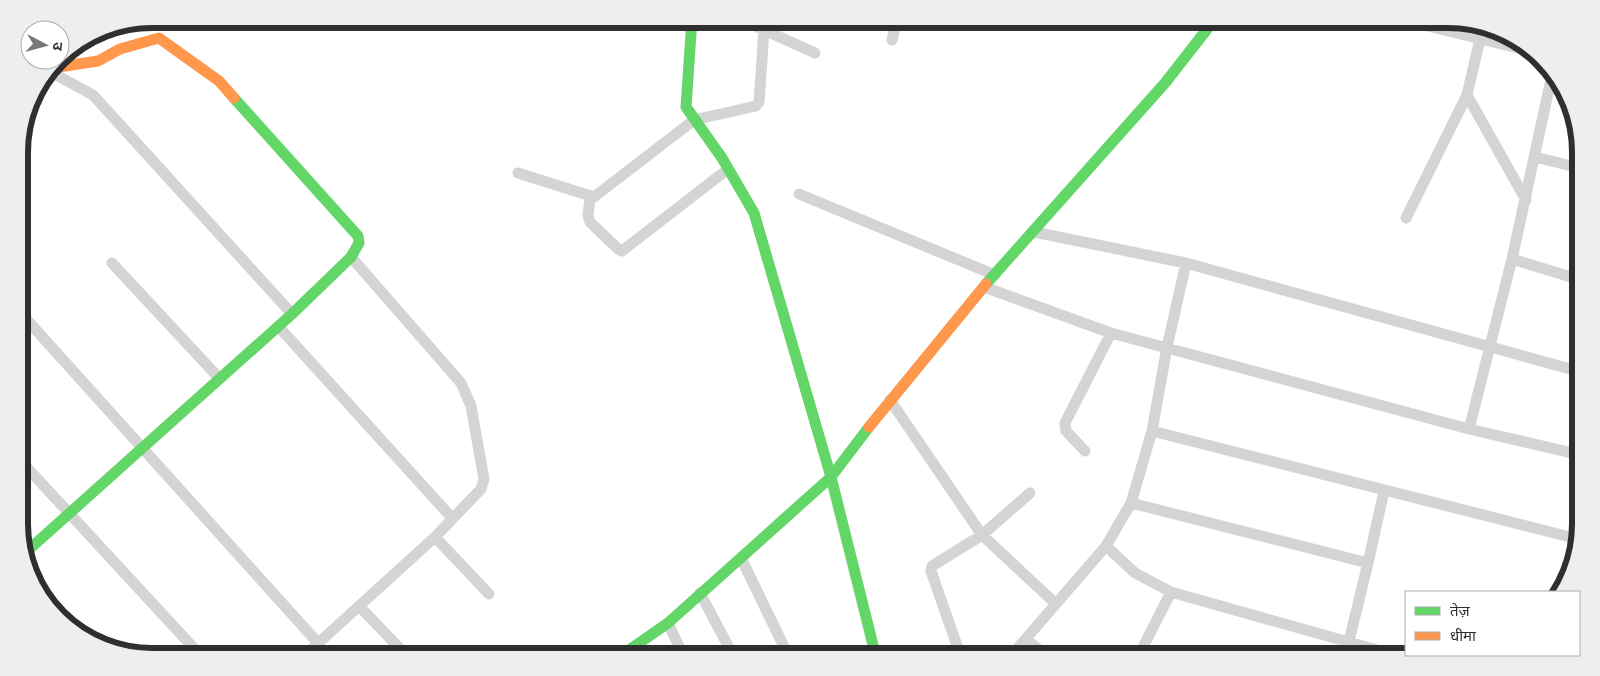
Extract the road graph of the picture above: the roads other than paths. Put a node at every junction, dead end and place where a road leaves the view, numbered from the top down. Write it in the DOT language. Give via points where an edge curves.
graph roads {
  1 [pos="691,28"];
  2 [pos="760,28"];
  3 [pos="895,28"];
  4 [pos="1208,28"];
  5 [pos="1435,28"];
  6 [pos="764,30"];
  7 [pos="1480,39"];
  8 [pos="892,40"];
  9 [pos="1515,47"];
  10 [pos="815,53"];
  11 [pos="70,65"];
  12 [pos="56,73"];
  13 [pos="1551,82"];
  14 [pos="1467,95"];
  15 [pos="694,120"];
  16 [pos="1535,158"];
  17 [pos="1572,166"];
  18 [pos="728,169"];
  19 [pos="518,173"];
  20 [pos="799,194"];
  21 [pos="590,197"];
  22 [pos="1526,200"];
  23 [pos="1406,218"];
  24 [pos="1034,232"];
  25 [pos="351,257"];
  26 [pos="1512,259"];
  27 [pos="112,263"];
  28 [pos="1186,263"];
  29 [pos="995,275"];
  30 [pos="1572,278"];
  31 [pos="984,287"];
  32 [pos="292,314"];
  33 [pos="28,321"];
  34 [pos="278,326"];
  35 [pos="1111,333"];
  36 [pos="1167,347"];
  37 [pos="1488,348"];
  38 [pos="1572,370"];
  39 [pos="219,378"];
  40 [pos="890,400"];
  41 [pos="1469,429"];
  42 [pos="1152,431"];
  43 [pos="144,448"];
  44 [pos="1085,451"];
  45 [pos="1572,453"];
  46 [pos="28,469"];
  47 [pos="831,477"];
  48 [pos="1384,491"];
  49 [pos="1030,493"];
  50 [pos="1131,503"];
  51 [pos="68,513"];
  52 [pos="452,518"];
  53 [pos="982,535"];
  54 [pos="435,537"];
  55 [pos="1571,537"];
  56 [pos="1106,546"];
  57 [pos="30,548"];
  58 [pos="741,558"];
  59 [pos="1368,563"];
  60 [pos="1170,592"];
  61 [pos="700,593"];
  62 [pos="489,594"];
  63 [pos="1055,603"];
  64 [pos="360,607"];
  65 [pos="668,623"];
  66 [pos="1026,639"];
  67 [pos="1349,641"];
  68 [pos="318,643"];
  69 [pos="194,648"];
  70 [pos="313,648"];
  71 [pos="399,648"];
  72 [pos="638,648"];
  73 [pos="680,648"];
  74 [pos="729,648"];
  75 [pos="786,648"];
  76 [pos="874,648"];
  77 [pos="957,648"];
  78 [pos="1018,648"];
  79 [pos="1037,648"];
  80 [pos="1142,648"];
  81 [pos="1372,648"];
  1 -- 15 [label="street" via="686,107"];
  2 -- 6 [label="street"];
  3 -- 8 [label="street"];
  4 -- 24 [label="street" via="1165,84"];
  5 -- 7 [label="street"];
  6 -- 10 [label="street"];
  6 -- 15 [label="street" via="758,105"];
  7 -- 9 [label="street"];
  7 -- 14 [label="street"];
  11 -- 25 [label="street" via="98,60 159,38 219,81 358,236 359,243"];
  12 -- 32 [label="street" via="93,96"];
  13 -- 16 [label="street"];
  14 -- 22 [label="street"];
  14 -- 23 [label="street"];
  15 -- 18 [label="street"];
  15 -- 21 [label="street" via="598,196"];
  16 -- 17 [label="street"];
  16 -- 22 [label="street"];
  18 -- 21 [label="street" via="622,251 590,222"];
  18 -- 47 [label="street" via="754,213"];
  19 -- 21 [label="street"];
  20 -- 29 [label="street"];
  22 -- 26 [label="street"];
  24 -- 28 [label="street"];
  24 -- 29 [label="street"];
  25 -- 32 [label="street"];
  25 -- 52 [label="street" via="454,374 468,398 484,479 481,489"];
  26 -- 30 [label="street"];
  26 -- 37 [label="street"];
  27 -- 39 [label="street"];
  28 -- 36 [label="street"];
  28 -- 37 [label="street"];
  29 -- 31 [label="street"];
  31 -- 35 [label="street"];
  31 -- 40 [label="street"];
  32 -- 34 [label="street"];
  33 -- 43 [label="street"];
  34 -- 39 [label="street"];
  34 -- 52 [label="street"];
  35 -- 36 [label="street"];
  35 -- 44 [label="street" via="1065,423 1066,430"];
  36 -- 41 [label="street"];
  36 -- 42 [label="street"];
  37 -- 38 [label="street"];
  37 -- 41 [label="street"];
  39 -- 43 [label="street"];
  40 -- 47 [label="street"];
  40 -- 53 [label="street"];
  41 -- 45 [label="street"];
  42 -- 48 [label="street"];
  42 -- 50 [label="street"];
  43 -- 51 [label="street"];
  43 -- 68 [label="street"];
  46 -- 51 [label="street"];
  47 -- 58 [label="street"];
  47 -- 76 [label="street"];
  48 -- 55 [label="street"];
  48 -- 59 [label="street"];
  49 -- 53 [label="street"];
  50 -- 56 [label="street"];
  50 -- 59 [label="street"];
  51 -- 57 [label="street"];
  51 -- 69 [label="street"];
  52 -- 54 [label="street"];
  53 -- 63 [label="street"];
  53 -- 77 [label="street" via="935,562 931,568"];
  54 -- 62 [label="street"];
  54 -- 64 [label="street"];
  56 -- 60 [label="street" via="1135,573"];
  56 -- 63 [label="street"];
  58 -- 61 [label="street"];
  58 -- 75 [label="street"];
  59 -- 67 [label="street"];
  60 -- 67 [label="street"];
  60 -- 80 [label="street"];
  61 -- 65 [label="street"];
  61 -- 74 [label="street"];
  63 -- 66 [label="street"];
  64 -- 68 [label="street"];
  64 -- 71 [label="street"];
  65 -- 72 [label="street"];
  65 -- 73 [label="street"];
  66 -- 78 [label="street"];
  66 -- 79 [label="street"];
  67 -- 81 [label="street"];
  68 -- 70 [label="street"];
}
